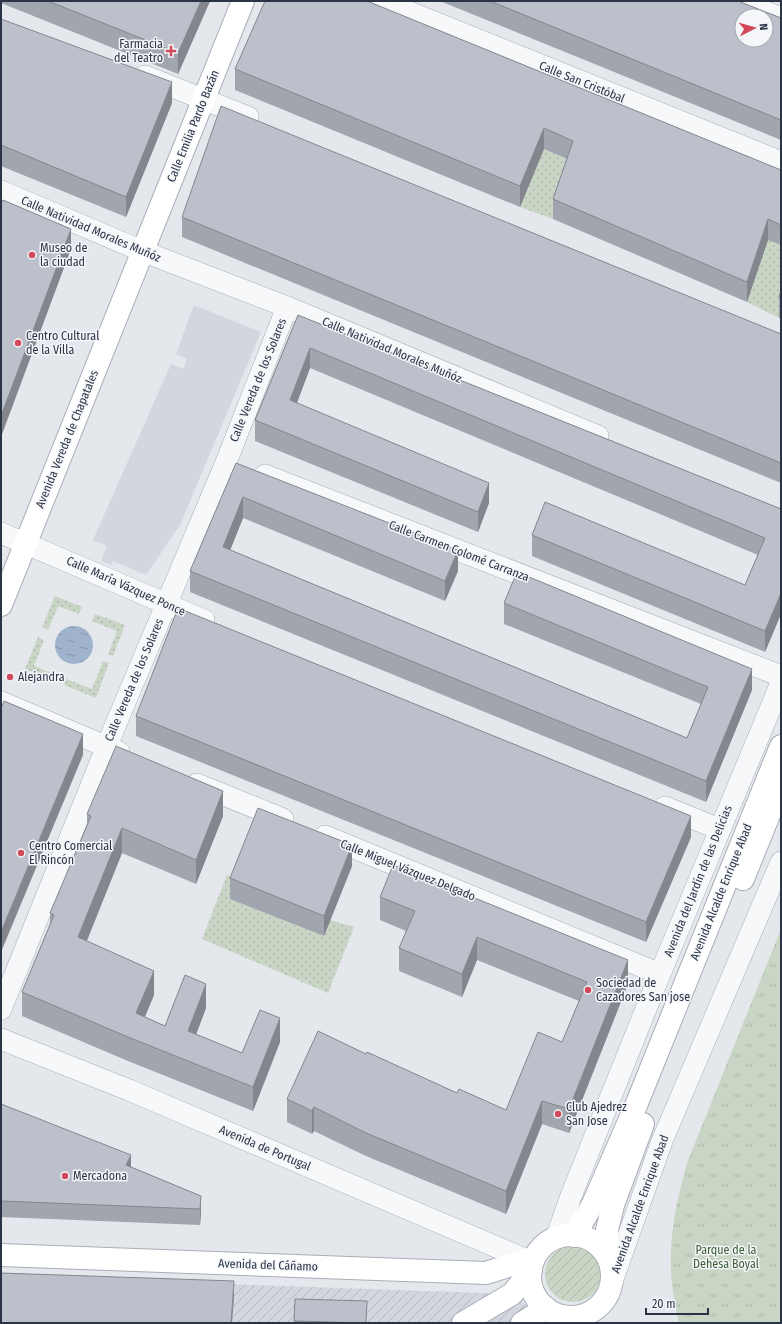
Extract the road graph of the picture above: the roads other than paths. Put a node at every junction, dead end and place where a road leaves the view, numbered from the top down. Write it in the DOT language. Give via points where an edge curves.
graph roads {
  1 [pos="243,1"];
  2 [pos="382,1"];
  3 [pos="739,1"];
  4 [pos="781,18"];
  5 [pos="127,69"];
  6 [pos="204,99"];
  7 [pos="262,123"];
  8 [pos="781,162"];
  9 [pos="1,191"];
  10 [pos="142,251"];
  11 [pos="287,307"];
  12 [pos="619,445"];
  13 [pos="227,460"];
  14 [pos="1,533"];
  15 [pos="26,542"];
  16 [pos="166,604"];
  17 [pos="1,605"];
  18 [pos="224,628"];
  19 [pos="781,676"];
  20 [pos="781,683"];
  21 [pos="1,702"];
  22 [pos="106,746"];
  23 [pos="781,746"];
  24 [pos="135,758"];
  25 [pos="177,776"];
  26 [pos="781,785"];
  27 [pos="649,800"];
  28 [pos="719,829"];
  29 [pos="781,862"];
  30 [pos="660,974"];
  31 [pos="1,1009"];
  32 [pos="1,1039"];
  33 [pos="565,1237"];
  34 [pos="1,1255"];
  35 [pos="607,1256"];
  36 [pos="530,1264"];
  37 [pos="612,1282"];
  38 [pos="560,1316"];
  39 [pos="463,1323"];
  40 [pos="522,1323"];
  1 -- 6 [label="main road, Calle Emilia Pardo Bazán"];
  2 -- 8 [label="street, Calle San Cristóbal"];
  3 -- 4 [label="street"];
  5 -- 6 [label="street"];
  6 -- 7 [label="street"];
  6 -- 10 [label="main road, Calle Emilia Pardo Bazán"];
  9 -- 10 [label="street, Calle Natividad Morales Muñóz"];
  10 -- 11 [label="street, Calle Natividad Morales Muñóz"];
  10 -- 15 [label="main road, Avenida Vereda de Chapatales"];
  11 -- 12 [label="street, Calle Natividad Morales Muñóz"];
  11 -- 13 [label="street, Calle Vereda de los Solares"];
  13 -- 16 [label="street, Calle Vereda de los Solares"];
  13 -- 19 [label="street, Calle Carmen Colomé Carranza"];
  14 -- 15 [label="street, Calle María Vázquez Ponce"];
  15 -- 16 [label="street, Calle María Vázquez Ponce"];
  15 -- 17 [label="main road, Avenida Vereda de Chapatales"];
  16 -- 18 [label="street, Calle María Vázquez Ponce"];
  16 -- 22 [label="street, Calle Vereda de los Solares"];
  20 -- 28 [label="street, Avenida del Jardín de las Delicias"];
  21 -- 22 [label="street"];
  22 -- 24 [label="street"];
  22 -- 31 [label="street, Calle Vereda de los Solares"];
  23 -- 33 [label="main road, Avenida Alcalde Enrique Abad" via="637,1103 593,1204"];
  25 -- 30 [label="street, Calle Miguel Vázquez Delgado"];
  26 -- 35 [label="main road, Avenida Alcalde Enrique Abad" via="612,1205 607,1230"];
  27 -- 28 [label="street"];
  28 -- 30 [label="street, Avenida del Jardín de las Delicias"];
  29 -- 37 [label="street, Avenida Alcalde Enrique Abad" via="662,1141"];
  30 -- 33 [label="street, Avenida del Jardín de las Delicias" via="571,1196"];
  32 -- 36 [label="street, Avenida de Portugal" via="135,1093"];
  33 -- 35 [label="main road" via="590,1240"];
  33 -- 36 [label="main road" via="546,1243"];
  34 -- 36 [label="main road, Avenida del Cáñamo" via="486,1273"];
  35 -- 37 [label="main road"];
  36 -- 38 [label="main road" via="531,1285 537,1298"];
  36 -- 39 [label="main road" via="512,1294"];
  37 -- 38 [label="main road" via="608,1294 600,1305 590,1312 578,1316"];
  38 -- 40 [label="main road"];
}
